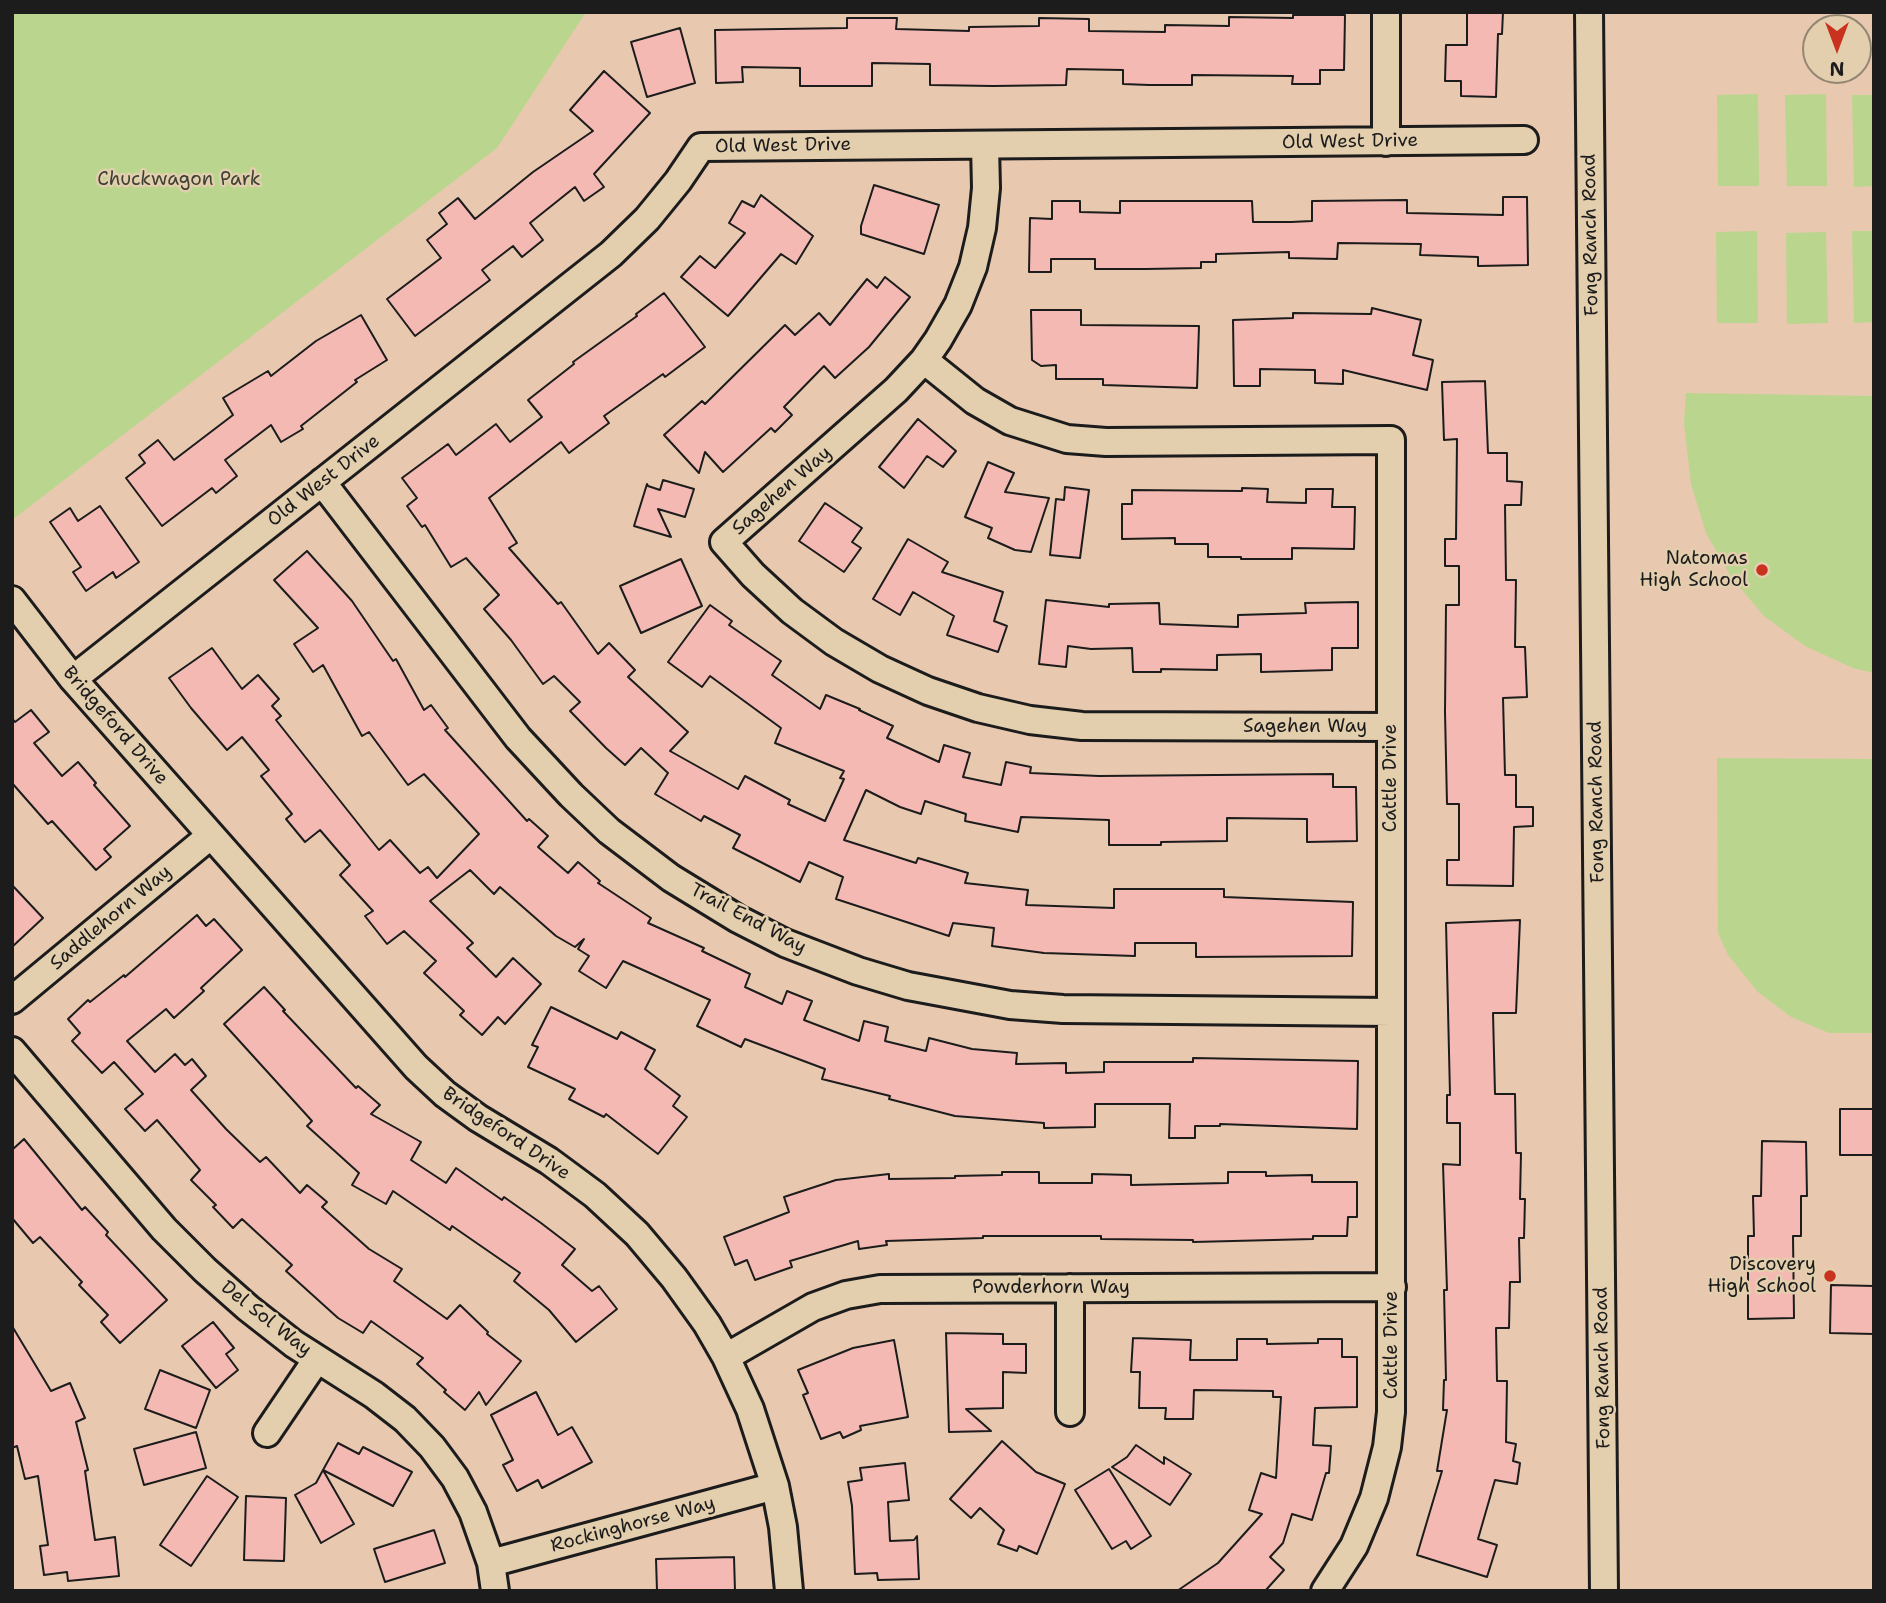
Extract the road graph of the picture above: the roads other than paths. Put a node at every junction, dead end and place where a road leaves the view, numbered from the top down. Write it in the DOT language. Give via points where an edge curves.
graph roads {
  1 [pos="1386,12"];
  2 [pos="1588,12"];
  3 [pos="1524,139"];
  4 [pos="1386,142"];
  5 [pos="985,145"];
  6 [pos="924,359"];
  7 [pos="322,482"];
  8 [pos="12,600"];
  9 [pos="73,679"];
  10 [pos="1391,727"];
  11 [pos="210,835"];
  12 [pos="12,1000"];
  13 [pos="1391,1012"];
  14 [pos="12,1051"];
  15 [pos="1392,1287"];
  16 [pos="1070,1288"];
  17 [pos="726,1357"];
  18 [pos="317,1359"];
  19 [pos="1070,1412"];
  20 [pos="267,1433"];
  21 [pos="775,1486"];
  22 [pos="491,1563"];
  23 [pos="495,1591"];
  24 [pos="789,1591"];
  25 [pos="1325,1591"];
  26 [pos="1604,1591"];
  1 -- 4 [label="street"];
  2 -- 26 [label="street, Fong Ranch Road"];
  3 -- 4 [label="street, Old West Drive"];
  4 -- 5 [label="street, Old West Drive"];
  5 -- 6 [label="street, Sagehen Way" via="986,188 973,267 958,305"];
  5 -- 7 [label="street, Old West Drive" via="701,147 647,219 611,254"];
  6 -- 10 [label="street, Cattle Drive" via="975,401 1010,421 1066,439 1391,440"];
  6 -- 10 [label="street, Sagehen Way" via="896,390 724,542 792,611 892,675 978,708 1030,720 1083,726"];
  7 -- 9 [label="street, Old West Drive"];
  7 -- 13 [label="street, Trail End Way" via="518,738 571,795 671,878 785,943 908,986 1010,1005"];
  8 -- 9 [label="street, Bridgeford Drive"];
  9 -- 11 [label="street, Bridgeford Drive"];
  10 -- 13 [label="street, Cattle Drive"];
  11 -- 12 [label="street, Saddlehorn Way"];
  11 -- 17 [label="street, Bridgeford Drive" via="416,1067 478,1118 595,1195 637,1234 674,1278"];
  13 -- 15 [label="street, Cattle Drive"];
  14 -- 18 [label="street, Del Sol Way" via="196,1262"];
  15 -- 16 [label="street, Powderhorn Way"];
  15 -- 25 [label="street, Cattle Drive" via="1388,1447 1354,1546"];
  16 -- 17 [label="street, Powderhorn Way" via="880,1289 846,1295 813,1307"];
  16 -- 19 [label="street"];
  17 -- 21 [label="street, Bridgeford Drive" via="750,1409"];
  18 -- 20 [label="street"];
  18 -- 22 [label="street, Del Sol Way" via="374,1395 432,1447 473,1512"];
  21 -- 22 [label="street, Rockinghorse Way"];
  21 -- 24 [label="street, Bridgeford Drive"];
  22 -- 23 [label="street, Del Sol Way"];
}
